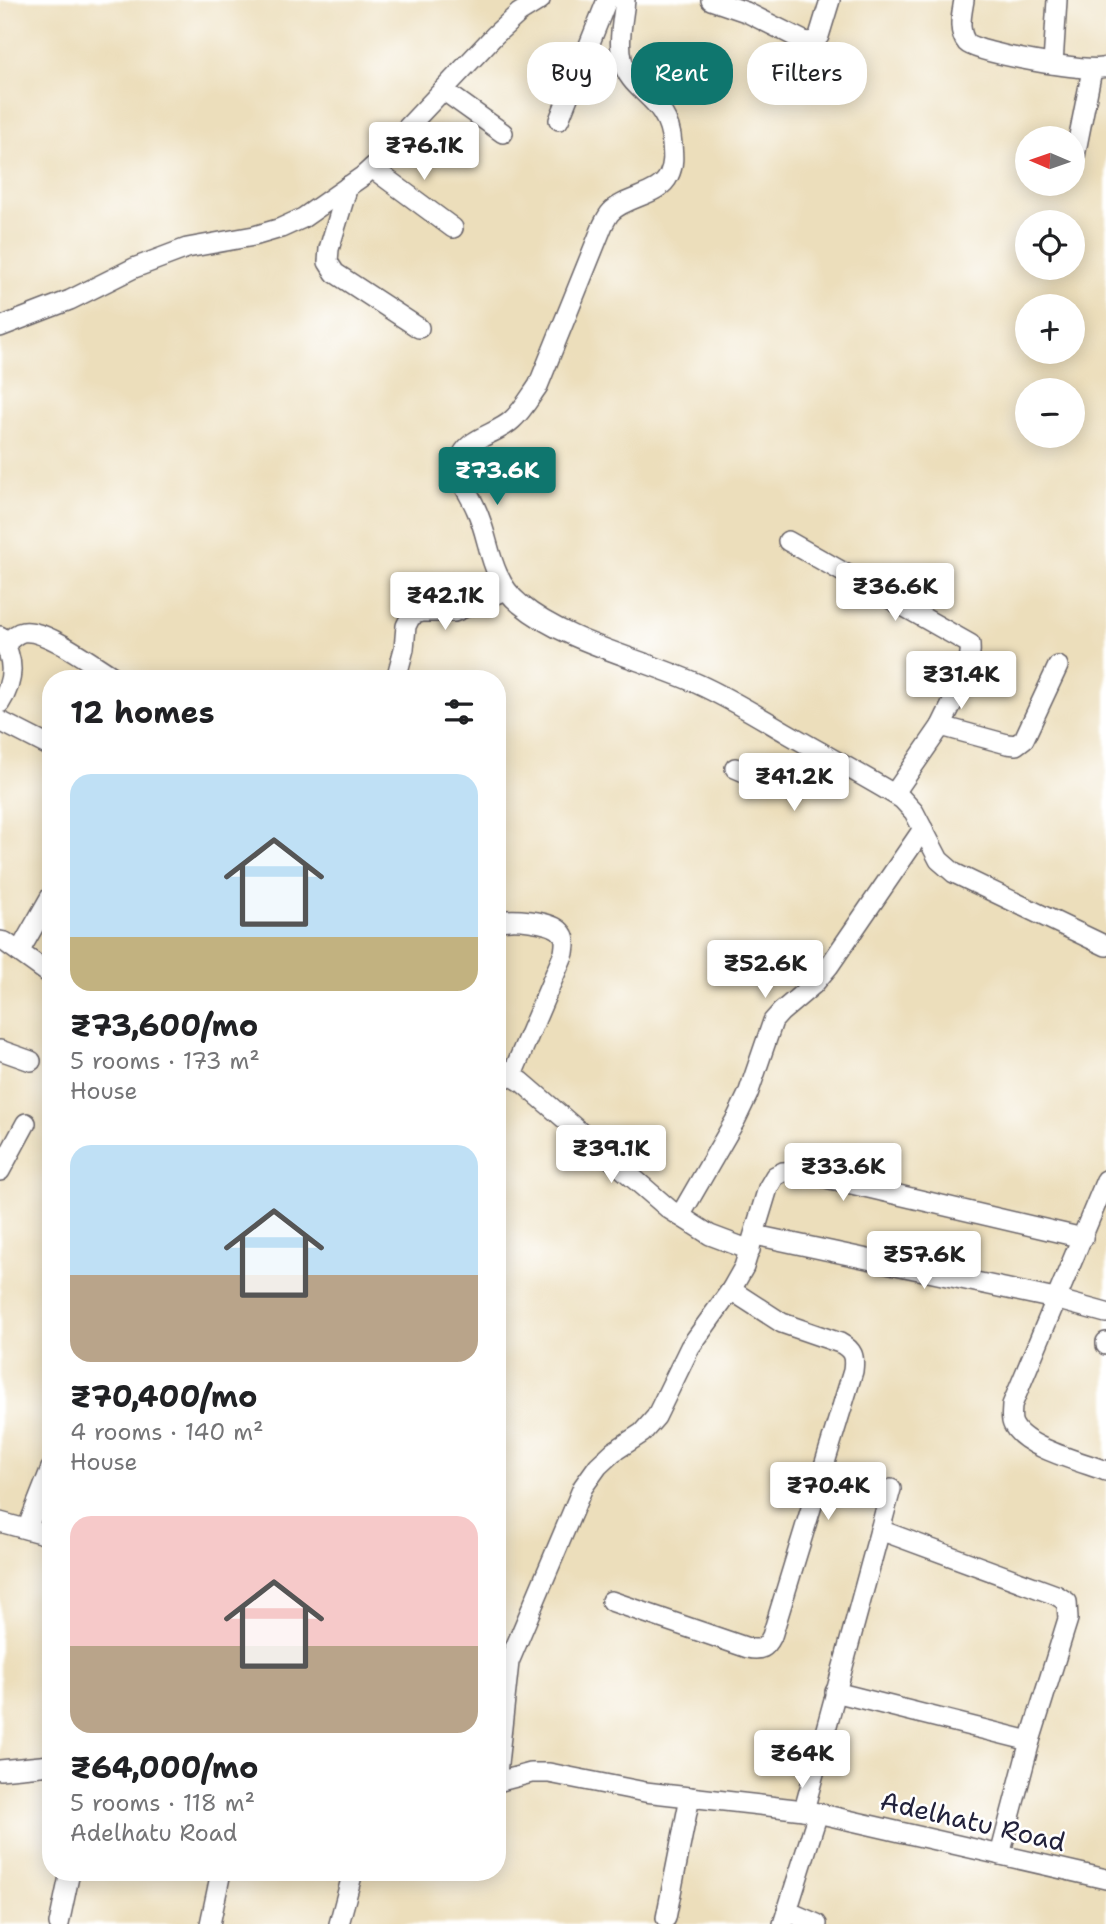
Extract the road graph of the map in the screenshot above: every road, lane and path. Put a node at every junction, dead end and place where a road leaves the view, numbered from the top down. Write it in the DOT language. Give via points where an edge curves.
graph roads {
  1 [pos="540,0"];
  2 [pos="607,0"];
  3 [pos="625,0"];
  4 [pos="711,0"];
  5 [pos="830,0"];
  6 [pos="964,0"];
  7 [pos="1057,0"];
  8 [pos="1053,64"];
  9 [pos="1099,69"];
  10 [pos="443,90"];
  11 [pos="559,120"];
  12 [pos="1084,126"];
  13 [pos="503,134"];
  14 [pos="372,168"];
  15 [pos="348,186"];
  16 [pos="453,228"];
  17 [pos="0,327"];
  18 [pos="419,328"];
  19 [pos="789,541"];
  20 [pos="506,590"];
  21 [pos="3,640"];
  22 [pos="1058,666"];
  23 [pos="102,670"];
  24 [pos="398,670"];
  25 [pos="0,703"];
  26 [pos="0,722"];
  27 [pos="942,726"];
  28 [pos="42,743"];
  29 [pos="820,752"];
  30 [pos="735,768"];
  31 [pos="894,794"];
  32 [pos="923,829"];
  33 [pos="42,912"];
  34 [pos="506,918"];
  35 [pos="0,941"];
  36 [pos="1106,946"];
  37 [pos="19,952"];
  38 [pos="42,969"];
  39 [pos="0,1050"];
  40 [pos="31,1061"];
  41 [pos="506,1069"];
  42 [pos="506,1072"];
  43 [pos="26,1123"];
  44 [pos="0,1171"];
  45 [pos="1106,1180"];
  46 [pos="680,1216"];
  47 [pos="1083,1238"];
  48 [pos="753,1243"];
  49 [pos="731,1290"];
  50 [pos="1055,1299"];
  51 [pos="1106,1313"];
  52 [pos="1106,1471"];
  53 [pos="891,1489"];
  54 [pos="42,1491"];
  55 [pos="0,1522"];
  56 [pos="27,1530"];
  57 [pos="880,1530"];
  58 [pos="42,1534"];
  59 [pos="611,1601"];
  60 [pos="506,1654"];
  61 [pos="835,1692"];
  62 [pos="1030,1741"];
  63 [pos="42,1766"];
  64 [pos="0,1770"];
  65 [pos="506,1780"];
  66 [pos="690,1797"];
  67 [pos="811,1812"];
  68 [pos="1000,1855"];
  69 [pos="1106,1879"];
  70 [pos="68,1881"];
  71 [pos="219,1881"];
  72 [pos="351,1881"];
  73 [pos="666,1918"];
  74 [pos="785,1918"];
  75 [pos="59,1924"];
  76 [pos="210,1924"];
  77 [pos="340,1924"];
  78 [pos="817,1924"];
  1 -- 10 [label="street" via="495,35"];
  2 -- 11 [label="street"];
  3 -- 20 [label="street" via="622,60 629,76 667,119 673,164 668,178 657,188 611,212 538,386 513,419 472,442 458,464"];
  4 -- 5 [label="street" via="746,12 806,43 820,36"];
  6 -- 8 [label="street" via="961,23 968,45"];
  7 -- 8 [label="street"];
  8 -- 9 [label="street"];
  9 -- 12 [label="street"];
  10 -- 13 [label="street"];
  10 -- 14 [label="street"];
  14 -- 15 [label="street"];
  14 -- 16 [label="street"];
  15 -- 17 [label="street" via="281,228 187,248"];
  15 -- 18 [label="street" via="328,262 335,273"];
  19 -- 27 [label="street" via="970,644 969,664"];
  20 -- 24 [label="street" via="454,612 411,616"];
  20 -- 29 [label="street" via="539,619 564,632 703,686"];
  21 -- 23 [label="street" via="31,631"];
  21 -- 25 [label="street" via="12,671"];
  22 -- 27 [label="street" via="1024,740 1016,745"];
  26 -- 28 [label="street"];
  27 -- 31 [label="street"];
  29 -- 30 [label="street" via="803,785 793,793"];
  29 -- 31 [label="street"];
  31 -- 32 [label="street" via="914,812"];
  32 -- 36 [label="street" via="939,860 954,873"];
  32 -- 46 [label="street" via="829,966 773,1021 748,1094"];
  33 -- 37 [label="street"];
  34 -- 41 [label="street" via="557,928 566,942"];
  35 -- 37 [label="street"];
  37 -- 38 [label="street"];
  39 -- 40 [label="street"];
  42 -- 46 [label="street"];
  43 -- 44 [label="street"];
  45 -- 47 [label="street"];
  46 -- 48 [label="street" via="710,1235"];
  47 -- 48 [label="street" via="796,1171 775,1176"];
  47 -- 50 [label="street"];
  48 -- 49 [label="street"];
  48 -- 50 [label="street"];
  49 -- 59 [label="street" via="770,1317 840,1343 855,1356 772,1636 767,1646 748,1648"];
  49 -- 60 [label="street" via="690,1347 656,1417 598,1466 583,1487"];
  50 -- 51 [label="street"];
  50 -- 52 [label="street" via="1012,1405 1012,1424 1034,1443"];
  53 -- 57 [label="street"];
  54 -- 56 [label="street"];
  55 -- 56 [label="street"];
  56 -- 58 [label="street"];
  57 -- 61 [label="street"];
  57 -- 62 [label="street" via="1067,1602 1068,1619"];
  61 -- 62 [label="street"];
  61 -- 67 [label="street"];
  62 -- 68 [label="street"];
  63 -- 64 [label="street"];
  65 -- 66 [label="street, Adelhatu Road" via="549,1773"];
  66 -- 67 [label="street, Adelhatu Road"];
  66 -- 73 [label="street"];
  67 -- 68 [label="street, Adelhatu Road"];
  67 -- 74 [label="street"];
  68 -- 69 [label="street, Adelhatu Road"];
  70 -- 75 [label="street"];
  71 -- 76 [label="street"];
  72 -- 77 [label="street"];
  74 -- 78 [label="street"];
}
